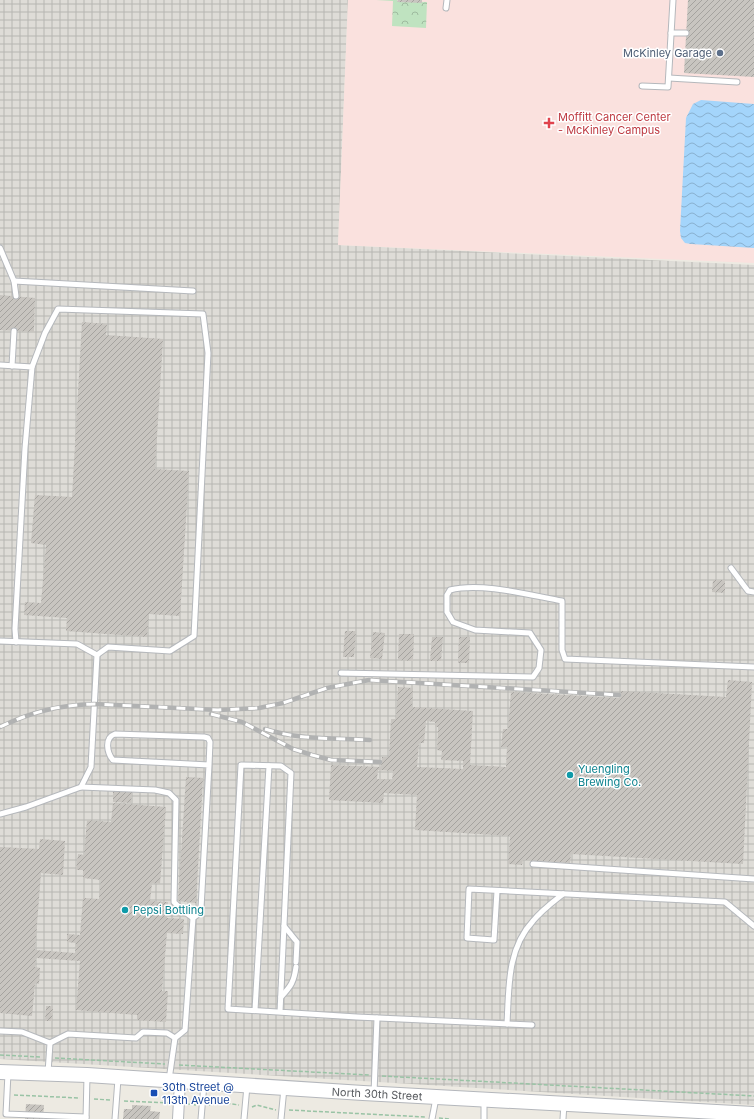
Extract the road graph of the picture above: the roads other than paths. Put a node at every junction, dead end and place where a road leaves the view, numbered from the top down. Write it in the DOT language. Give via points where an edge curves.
graph roads {
  1 [pos="447,0"];
  2 [pos="673,0"];
  3 [pos="446,8"];
  4 [pos="671,33"];
  5 [pos="686,33"];
  6 [pos="669,78"];
  7 [pos="737,82"];
  8 [pos="642,86"];
  9 [pos="0,248"];
  10 [pos="14,281"];
  11 [pos="193,292"];
  12 [pos="16,296"];
  13 [pos="14,331"];
  14 [pos="0,366"];
  15 [pos="12,366"];
  16 [pos="32,367"];
  17 [pos="731,568"];
  18 [pos="754,592"];
  19 [pos="0,641"];
  20 [pos="16,642"];
  21 [pos="97,655"];
  22 [pos="754,667"];
  23 [pos="341,673"];
  24 [pos="209,765"];
  25 [pos="269,766"];
  26 [pos="81,787"];
  27 [pos="0,814"];
  28 [pos="533,864"];
  29 [pos="754,879"];
  30 [pos="497,891"];
  31 [pos="563,894"];
  32 [pos="193,918"];
  33 [pos="284,926"];
  34 [pos="754,926"];
  35 [pos="281,997"];
  36 [pos="255,1010"];
  37 [pos="280,1012"];
  38 [pos="377,1018"];
  39 [pos="507,1024"];
  40 [pos="532,1025"];
  41 [pos="0,1031"];
  42 [pos="175,1038"];
  43 [pos="50,1043"];
  44 [pos="4,1072"];
  45 [pos="48,1074"];
  46 [pos="87,1075"];
  47 [pos="118,1078"];
  48 [pos="175,1081"];
  49 [pos="204,1083"];
  50 [pos="247,1086"];
  51 [pos="284,1088"];
  52 [pos="374,1094"];
  53 [pos="436,1097"];
  54 [pos="484,1100"];
  55 [pos="564,1104"];
  56 [pos="754,1114"];
  57 [pos="86,1118"];
  58 [pos="432,1118"];
  59 [pos="115,1119"];
  60 [pos="178,1119"];
  61 [pos="201,1119"];
  62 [pos="244,1119"];
  63 [pos="281,1119"];
  64 [pos="484,1119"];
  65 [pos="563,1119"];
  1 -- 3 [label="lane"];
  2 -- 4 [label="lane"];
  4 -- 5 [label="lane"];
  4 -- 6 [label="lane"];
  6 -- 7 [label="lane"];
  6 -- 8 [label="lane" via="668,87"];
  9 -- 10 [label="lane"];
  10 -- 11 [label="lane"];
  10 -- 12 [label="lane"];
  13 -- 15 [label="lane"];
  14 -- 15 [label="lane"];
  15 -- 16 [label="lane"];
  16 -- 20 [label="lane" via="25,448"];
  16 -- 21 [label="lane" via="45,333 58,309 203,314 208,353 194,636 170,651 108,647"];
  17 -- 18 [label="lane" via="748,591"];
  19 -- 20 [label="lane"];
  20 -- 21 [label="lane" via="77,644"];
  21 -- 26 [label="lane" via="91,767"];
  22 -- 23 [label="lane" via="566,659 562,650 562,601 462,587 450,590 447,595 447,612 453,622 475,630 530,633 540,650 538,668 533,677"];
  24 -- 24 [label="lane" via="208,738 115,734 110,735 108,739 113,760"];
  24 -- 32 [label="lane" via="201,908 200,913"];
  25 -- 33 [label="lane" via="280,766 291,773"];
  25 -- 36 [label="lane"];
  25 -- 36 [label="lane" via="241,765 228,1009"];
  26 -- 27 [label="lane"];
  26 -- 32 [label="lane" via="155,790 169,793 176,800 174,902"];
  28 -- 29 [label="lane"];
  30 -- 30 [label="lane" via="469,890 467,938 494,940"];
  30 -- 31 [label="lane"];
  31 -- 34 [label="lane" via="725,902"];
  31 -- 39 [label="lane" via="532,921 515,950"];
  32 -- 42 [label="lane" via="185,1030"];
  33 -- 35 [label="lane"];
  33 -- 35 [label="lane" via="296,942 296,965 292,986"];
  35 -- 37 [label="lane"];
  36 -- 37 [label="lane"];
  37 -- 38 [label="lane"];
  38 -- 39 [label="lane"];
  38 -- 52 [label="lane"];
  39 -- 40 [label="lane"];
  41 -- 43 [label="lane" via="22,1032"];
  42 -- 43 [label="lane" via="167,1033 143,1032 136,1038 68,1034"];
  42 -- 48 [label="lane"];
  43 -- 45 [label="lane"];
  44 -- 45 [label="main road, North 30th Street"];
  44 -- 57 [label="lane" via="6,1114"];
  45 -- 46 [label="main road, North 30th Street"];
  46 -- 47 [label="main road, North 30th Street"];
  46 -- 57 [label="lane"];
  47 -- 48 [label="main road, North 30th Street"];
  47 -- 59 [label="lane"];
  48 -- 49 [label="main road, North 30th Street"];
  48 -- 60 [label="street"];
  49 -- 50 [label="main road, North 30th Street"];
  49 -- 61 [label="lane"];
  50 -- 51 [label="main road, North 30th Street"];
  50 -- 62 [label="lane"];
  51 -- 52 [label="main road, North 30th Street"];
  51 -- 63 [label="lane"];
  52 -- 53 [label="main road, North 30th Street"];
  53 -- 54 [label="main road, North 30th Street"];
  53 -- 58 [label="lane"];
  54 -- 55 [label="main road, North 30th Street"];
  54 -- 64 [label="lane"];
  55 -- 56 [label="main road, North 30th Street"];
  55 -- 65 [label="lane"];
}
